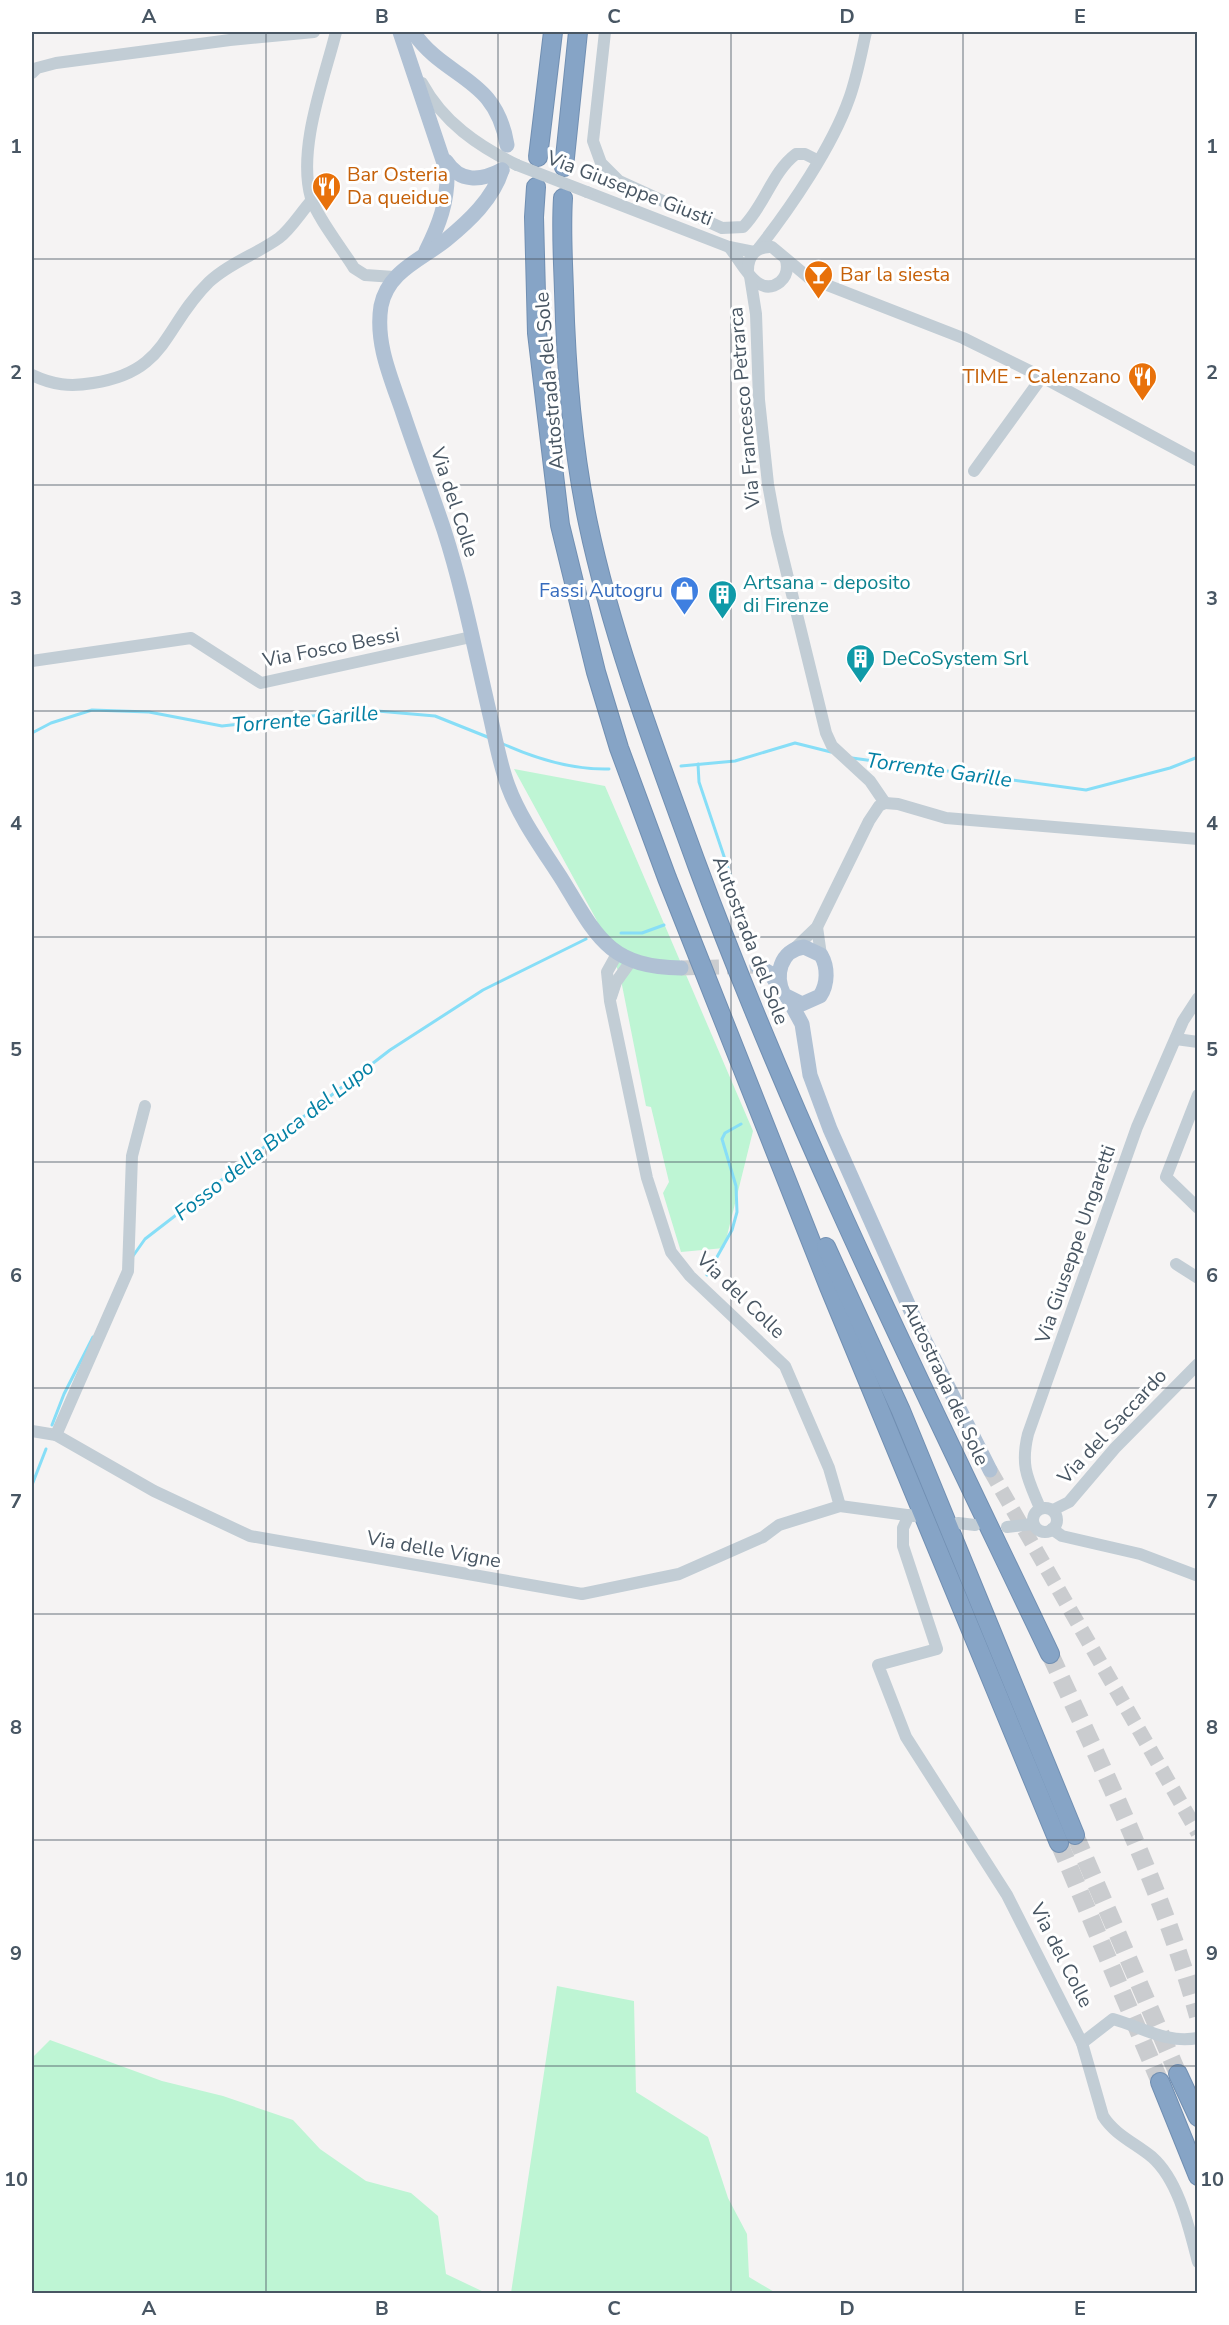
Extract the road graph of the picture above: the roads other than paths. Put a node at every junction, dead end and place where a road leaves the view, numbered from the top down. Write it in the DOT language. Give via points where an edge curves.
graph roads {
  1 [pos="314,32"];
  2 [pos="336,32"];
  3 [pos="554,32"];
  4 [pos="578,32"];
  5 [pos="605,32"];
  6 [pos="866,32"];
  7 [pos="404,40"];
  8 [pos="32,73"];
  9 [pos="507,145"];
  10 [pos="538,157"];
  11 [pos="445,159"];
  12 [pos="817,160"];
  13 [pos="564,167"];
  14 [pos="536,187"];
  15 [pos="563,198"];
  16 [pos="312,200"];
  17 [pos="780,221"];
  18 [pos="729,247"];
  19 [pos="757,250"];
  20 [pos="424,253"];
  21 [pos="785,257"];
  22 [pos="749,273"];
  23 [pos="394,277"];
  24 [pos="809,278"];
  25 [pos="783,279"];
  26 [pos="32,375"];
  27 [pos="1042,376"];
  28 [pos="1197,461"];
  29 [pos="974,471"];
  30 [pos="471,637"];
  31 [pos="32,661"];
  32 [pos="885,803"];
  33 [pos="1197,839"];
  34 [pos="817,927"];
  35 [pos="617,954"];
  36 [pos="788,954"];
  37 [pos="821,955"];
  38 [pos="631,961"];
  39 [pos="681,968"];
  40 [pos="785,994"];
  41 [pos="1197,998"];
  42 [pos="815,1000"];
  43 [pos="610,1001"];
  44 [pos="802,1024"];
  45 [pos="1176,1039"];
  46 [pos="1197,1042"];
  47 [pos="1197,1095"];
  48 [pos="145,1106"];
  49 [pos="1197,1208"];
  50 [pos="1176,1264"];
  51 [pos="1197,1278"];
  52 [pos="1197,1364"];
  53 [pos="32,1431"];
  54 [pos="56,1435"];
  55 [pos="990,1470"];
  56 [pos="840,1506"];
  57 [pos="1046,1509"];
  58 [pos="958,1523"];
  59 [pos="1033,1524"];
  60 [pos="975,1525"];
  61 [pos="1007,1527"];
  62 [pos="1052,1529"];
  63 [pos="1197,1576"];
  64 [pos="1050,1654"];
  65 [pos="1067,1839"];
  66 [pos="1197,2038"];
  67 [pos="1083,2043"];
  68 [pos="1178,2074"];
  69 [pos="1160,2082"];
  70 [pos="1197,2117"];
  71 [pos="1197,2176"];
  72 [pos="1197,2262"];
  1 -- 8 [label="street" via="56,63"];
  2 -- 16 [label="street" via="308,150 307,177"];
  3 -- 10 [label="highway"];
  4 -- 13 [label="highway"];
  5 -- 12 [label="street" via="593,141 601,163 619,181 722,228 743,226 753,217 786,162 796,154"];
  6 -- 12 [label="street" via="849,100"];
  7 -- 9 [label="main road" via="427,49 485,94 499,116"];
  7 -- 11 [label="main road"];
  7 -- 18 [label="street, Via Giuseppe Giusti, bridge" via="428,94 464,134 517,165"];
  11 -- 20 [label="main road" via="446,200"];
  11 -- 20 [label="main road" via="453,171 470,178 502,170 484,203 445,240"];
  12 -- 17 [label="street"];
  14 -- 65 [label="highway, Autostrada del Sole" via="537,333 560,525 619,748 829,1287"];
  15 -- 64 [label="highway, Autostrada del Sole" via="565,333 573,438 591,536 669,789 783,1085"];
  16 -- 23 [label="street" via="354,268 365,275"];
  16 -- 26 [label="street" via="280,237 208,283 153,357 137,371 118,379 73,386 51,384"];
  17 -- 19 [label="street"];
  17 -- 21 [label="street"];
  18 -- 19 [label="street, Via Giuseppe Giusti"];
  18 -- 22 [label="street, Via Giuseppe Giusti"];
  19 -- 21 [label="street, Via Giuseppe Giusti" via="772,247"];
  19 -- 22 [label="street" via="748,263"];
  20 -- 23 [label="main road"];
  21 -- 24 [label="street, Via Giuseppe Giusti"];
  21 -- 25 [label="street" via="788,267"];
  22 -- 25 [label="street, Via Giuseppe Giusti" via="753,281 765,286"];
  22 -- 32 [label="street, Via Francesco Petrarca" via="756,314 759,400 768,484 826,733 832,746 870,780"];
  23 -- 30 [label="main road, Via del Colle" via="381,306 386,364 444,530"];
  24 -- 25 [label="street, Via Giuseppe Giusti"];
  24 -- 27 [label="street, Via Giuseppe Giusti" via="963,338"];
  27 -- 28 [label="street, Via Giuseppe Giusti"];
  27 -- 29 [label="street"];
  30 -- 31 [label="street, Via Fosco Bessi" via="261,683 191,638"];
  30 -- 35 [label="main road, Via del Colle" via="502,766 519,809 595,933"];
  32 -- 33 [label="street" via="955,819"];
  32 -- 34 [label="street" via="869,821"];
  34 -- 36 [label="street"];
  34 -- 37 [label="street"];
  35 -- 38 [label="main road"];
  35 -- 43 [label="street, Via del Colle" via="608,972"];
  36 -- 37 [label="main road" via="804,947"];
  36 -- 40 [label="main road"];
  36 -- 40 [label="main road" via="757,966 770,974"];
  37 -- 42 [label="main road" via="826,968 825,983"];
  38 -- 39 [label="main road"];
  38 -- 43 [label="street" via="616,982"];
  40 -- 42 [label="main road" via="802,1004"];
  40 -- 44 [label="main road"];
  41 -- 45 [label="street, Via Giuseppe Ungaretti"];
  42 -- 44 [label="main road"];
  43 -- 56 [label="street, Via del Colle" via="647,1178 671,1252 690,1276 785,1366 829,1468"];
  44 -- 55 [label="main road" via="810,1075 830,1128 920,1329"];
  45 -- 46 [label="street"];
  45 -- 57 [label="street, Via Giuseppe Ungaretti" via="1137,1127 1028,1434 1023,1469"];
  47 -- 49 [label="street" via="1167,1179"];
  48 -- 54 [label="street" via="132,1156 128,1271"];
  50 -- 51 [label="street"];
  52 -- 57 [label="street, Via del Saccardo" via="1069,1502"];
  53 -- 54 [label="street, Via delle Vigne"];
  54 -- 56 [label="street, Via delle Vigne" via="154,1491 250,1536 582,1594 679,1574 779,1526"];
  56 -- 67 [label="street, Via del Colle" via="912,1516 903,1528 903,1546 937,1649 878,1665 906,1737 1007,1895"];
  57 -- 59 [label="street" via="1034,1513"];
  57 -- 62 [label="street" via="1057,1520"];
  58 -- 60 [label="street"];
  59 -- 61 [label="street"];
  59 -- 62 [label="street" via="1042,1532"];
  62 -- 63 [label="street" via="1062,1536 1140,1554"];
  66 -- 67 [label="street" via="1171,2039 1113,2019"];
  67 -- 72 [label="street, Via del Colle" via="1103,2116 1108,2125 1153,2158 1168,2179"];
  68 -- 70 [label="highway"];
  69 -- 71 [label="highway"];
}
